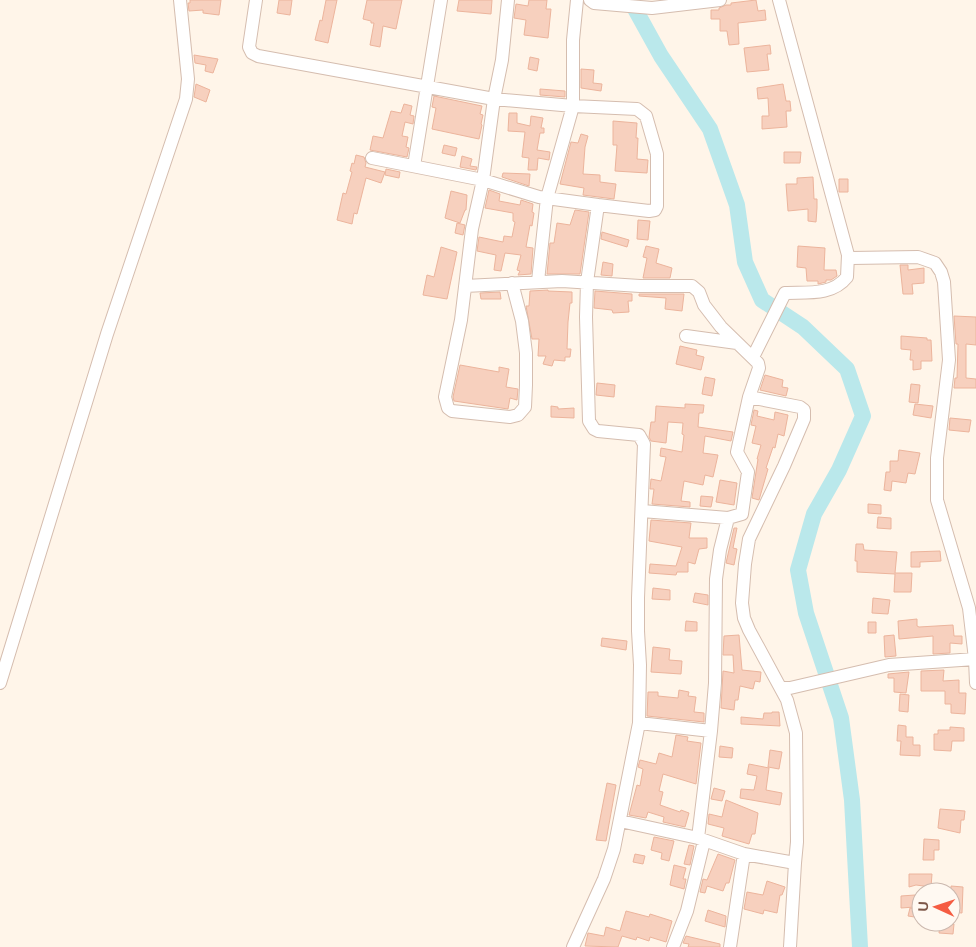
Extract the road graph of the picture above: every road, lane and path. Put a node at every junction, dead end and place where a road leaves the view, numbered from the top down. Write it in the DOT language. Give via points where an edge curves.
graph roads {
  1 [pos="180,0"];
  2 [pos="256,0"];
  3 [pos="441,0"];
  4 [pos="508,0"];
  5 [pos="577,0"];
  6 [pos="720,0"];
  7 [pos="779,0"];
  8 [pos="592,2"];
  9 [pos="658,4"];
  10 [pos="428,87"];
  11 [pos="494,98"];
  12 [pos="573,106"];
  13 [pos="372,158"];
  14 [pos="414,166"];
  15 [pos="482,180"];
  16 [pos="547,198"];
  17 [pos="598,205"];
  18 [pos="848,255"];
  19 [pos="538,282"];
  20 [pos="587,282"];
  21 [pos="512,283"];
  22 [pos="465,286"];
  23 [pos="686,336"];
  24 [pos="737,343"];
  25 [pos="753,357"];
  26 [pos="749,397"];
  27 [pos="642,511"];
  28 [pos="728,518"];
  29 [pos="975,660"];
  30 [pos="0,683"];
  31 [pos="976,683"];
  32 [pos="785,688"];
  33 [pos="639,723"];
  34 [pos="711,731"];
  35 [pos="620,821"];
  36 [pos="701,840"];
  37 [pos="744,854"];
  38 [pos="795,863"];
  39 [pos="573,947"];
  40 [pos="673,947"];
  41 [pos="730,947"];
  42 [pos="790,947"];
  1 -- 30 [label="street" via="188,79 186,99 107,334"];
  2 -- 10 [label="street" via="249,48 252,53"];
  3 -- 10 [label="street"];
  4 -- 11 [label="street" via="502,60"];
  5 -- 12 [label="street"];
  6 -- 9 [label="street"];
  7 -- 18 [label="street"];
  8 -- 9 [label="street"];
  10 -- 11 [label="street"];
  10 -- 14 [label="street"];
  11 -- 12 [label="street"];
  11 -- 15 [label="street"];
  12 -- 16 [label="street"];
  12 -- 17 [label="street" via="637,109 646,116 657,154 658,200 655,210"];
  13 -- 14 [label="street"];
  14 -- 15 [label="street"];
  15 -- 16 [label="street"];
  15 -- 22 [label="street"];
  16 -- 17 [label="street"];
  16 -- 19 [label="street"];
  17 -- 20 [label="street"];
  18 -- 25 [label="street" via="847,277 836,288 785,293"];
  18 -- 29 [label="street" via="867,259 926,259 937,266 944,282 949,360 937,458 937,500 969,608"];
  19 -- 20 [label="street"];
  19 -- 21 [label="street"];
  20 -- 24 [label="street" via="692,286 721,327"];
  20 -- 27 [label="street" via="589,421 598,431 634,434 642,438"];
  21 -- 22 [label="street"];
  21 -- 22 [label="street" via="526,354 525,407 518,415 510,417 452,411 446,404"];
  23 -- 24 [label="street"];
  24 -- 25 [label="street"];
  25 -- 26 [label="street" via="758,368"];
  26 -- 28 [label="street" via="737,452 748,472 742,514"];
  26 -- 32 [label="street" via="800,407 805,413 784,466 751,533 743,579 744,618"];
  27 -- 28 [label="street"];
  27 -- 33 [label="street" via="638,598"];
  28 -- 34 [label="street" via="716,580"];
  29 -- 31 [label="street"];
  29 -- 32 [label="street" via="889,665"];
  32 -- 38 [label="street" via="796,733"];
  33 -- 34 [label="street"];
  33 -- 35 [label="street"];
  34 -- 36 [label="street"];
  35 -- 36 [label="street"];
  35 -- 39 [label="street" via="604,879"];
  36 -- 37 [label="street"];
  36 -- 40 [label="street" via="687,911"];
  37 -- 38 [label="street"];
  37 -- 41 [label="street"];
  38 -- 42 [label="street"];
}
